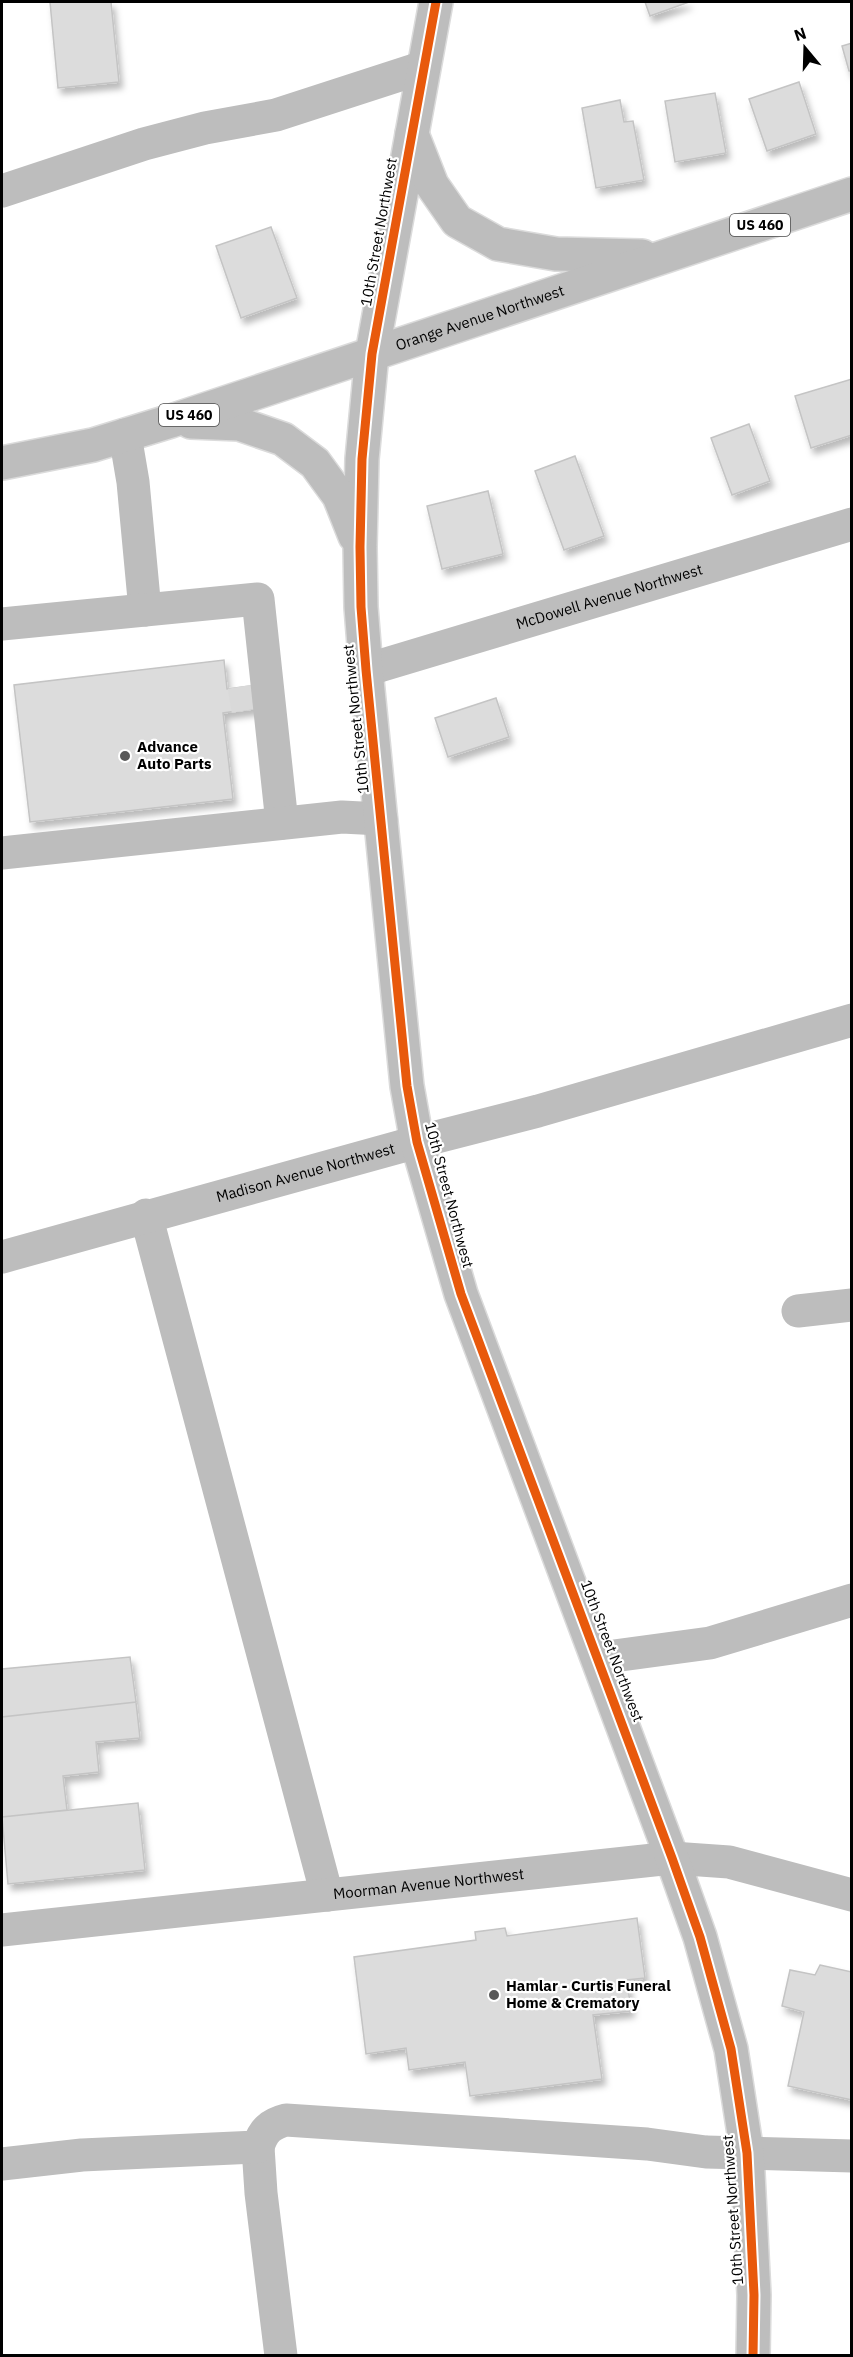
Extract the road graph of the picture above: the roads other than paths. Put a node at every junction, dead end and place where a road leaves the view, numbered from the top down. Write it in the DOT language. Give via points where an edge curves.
graph roads {
  1 [pos="436,2"];
  2 [pos="424,67"];
  3 [pos="412,134"];
  4 [pos="2,191"];
  5 [pos="852,194"];
  6 [pos="668,256"];
  7 [pos="372,354"];
  8 [pos="171,421"];
  9 [pos="125,435"];
  10 [pos="2,463"];
  11 [pos="852,524"];
  12 [pos="360,547"];
  13 [pos="145,610"];
  14 [pos="2,624"];
  15 [pos="263,646"];
  16 [pos="366,670"];
  17 [pos="275,762"];
  18 [pos="381,819"];
  19 [pos="282,823"];
  20 [pos="2,852"];
  21 [pos="852,1020"];
  22 [pos="417,1142"];
  23 [pos="146,1215"];
  24 [pos="2,1257"];
  25 [pos="852,1305"];
  26 [pos="798,1311"];
  27 [pos="852,1600"];
  28 [pos="599,1658"];
  29 [pos="672,1858"];
  30 [pos="327,1895"];
  31 [pos="852,1895"];
  32 [pos="2,1930"];
  33 [pos="258,2147"];
  34 [pos="747,2153"];
  35 [pos="852,2156"];
  36 [pos="2,2164"];
  37 [pos="281,2355"];
  38 [pos="753,2355"];
  1 -- 2 [label="main road, 10th Street Northwest"];
  2 -- 3 [label="main road, 10th Street Northwest"];
  2 -- 4 [label="main road" via="276,115 144,144"];
  3 -- 6 [label="main road" via="432,185 457,220 498,244 556,254"];
  3 -- 7 [label="main road, 10th Street Northwest"];
  5 -- 6 [label="main road, Orange Avenue Northwest / US 460"];
  6 -- 7 [label="main road, Orange Avenue Northwest / US 460"];
  7 -- 8 [label="main road, Orange Avenue Northwest / US 460"];
  7 -- 12 [label="main road, 10th Street Northwest"];
  8 -- 9 [label="main road, Orange Avenue Northwest / US 460"];
  8 -- 12 [label="main road" via="239,424 283,439 315,463 339,496"];
  9 -- 10 [label="main road, Orange Avenue Northwest / US 460"];
  9 -- 13 [label="main road"];
  11 -- 16 [label="main road, McDowell Avenue Northwest"];
  12 -- 16 [label="main road, 10th Street Northwest"];
  13 -- 14 [label="main road"];
  13 -- 15 [label="main road" via="258,598"];
  15 -- 17 [label="main road"];
  15 -- 17 [label="main road" via="246,698 252,741"];
  16 -- 18 [label="main road, 10th Street Northwest"];
  17 -- 19 [label="main road"];
  18 -- 19 [label="main road" via="342,817"];
  18 -- 22 [label="main road, 10th Street Northwest" via="407,1086"];
  19 -- 20 [label="main road"];
  21 -- 22 [label="main road, Madison Avenue Northwest" via="538,1112"];
  22 -- 23 [label="main road, Madison Avenue Northwest"];
  22 -- 28 [label="main road, 10th Street Northwest" via="461,1294"];
  23 -- 24 [label="main road, Madison Avenue Northwest"];
  23 -- 30 [label="main road"];
  25 -- 26 [label="main road"];
  27 -- 28 [label="main road" via="710,1643"];
  28 -- 29 [label="main road, 10th Street Northwest"];
  29 -- 30 [label="main road, Moorman Avenue Northwest"];
  29 -- 31 [label="main road, Moorman Avenue Northwest" via="729,1862"];
  29 -- 34 [label="main road, 10th Street Northwest" via="700,1937 731,2049"];
  30 -- 32 [label="main road, Moorman Avenue Northwest"];
  33 -- 34 [label="main road" via="262,2134 273,2123 286,2120"];
  33 -- 36 [label="main road" via="82,2155"];
  33 -- 37 [label="main road"];
  34 -- 35 [label="main road"];
  34 -- 38 [label="main road, 10th Street Northwest"];
}
